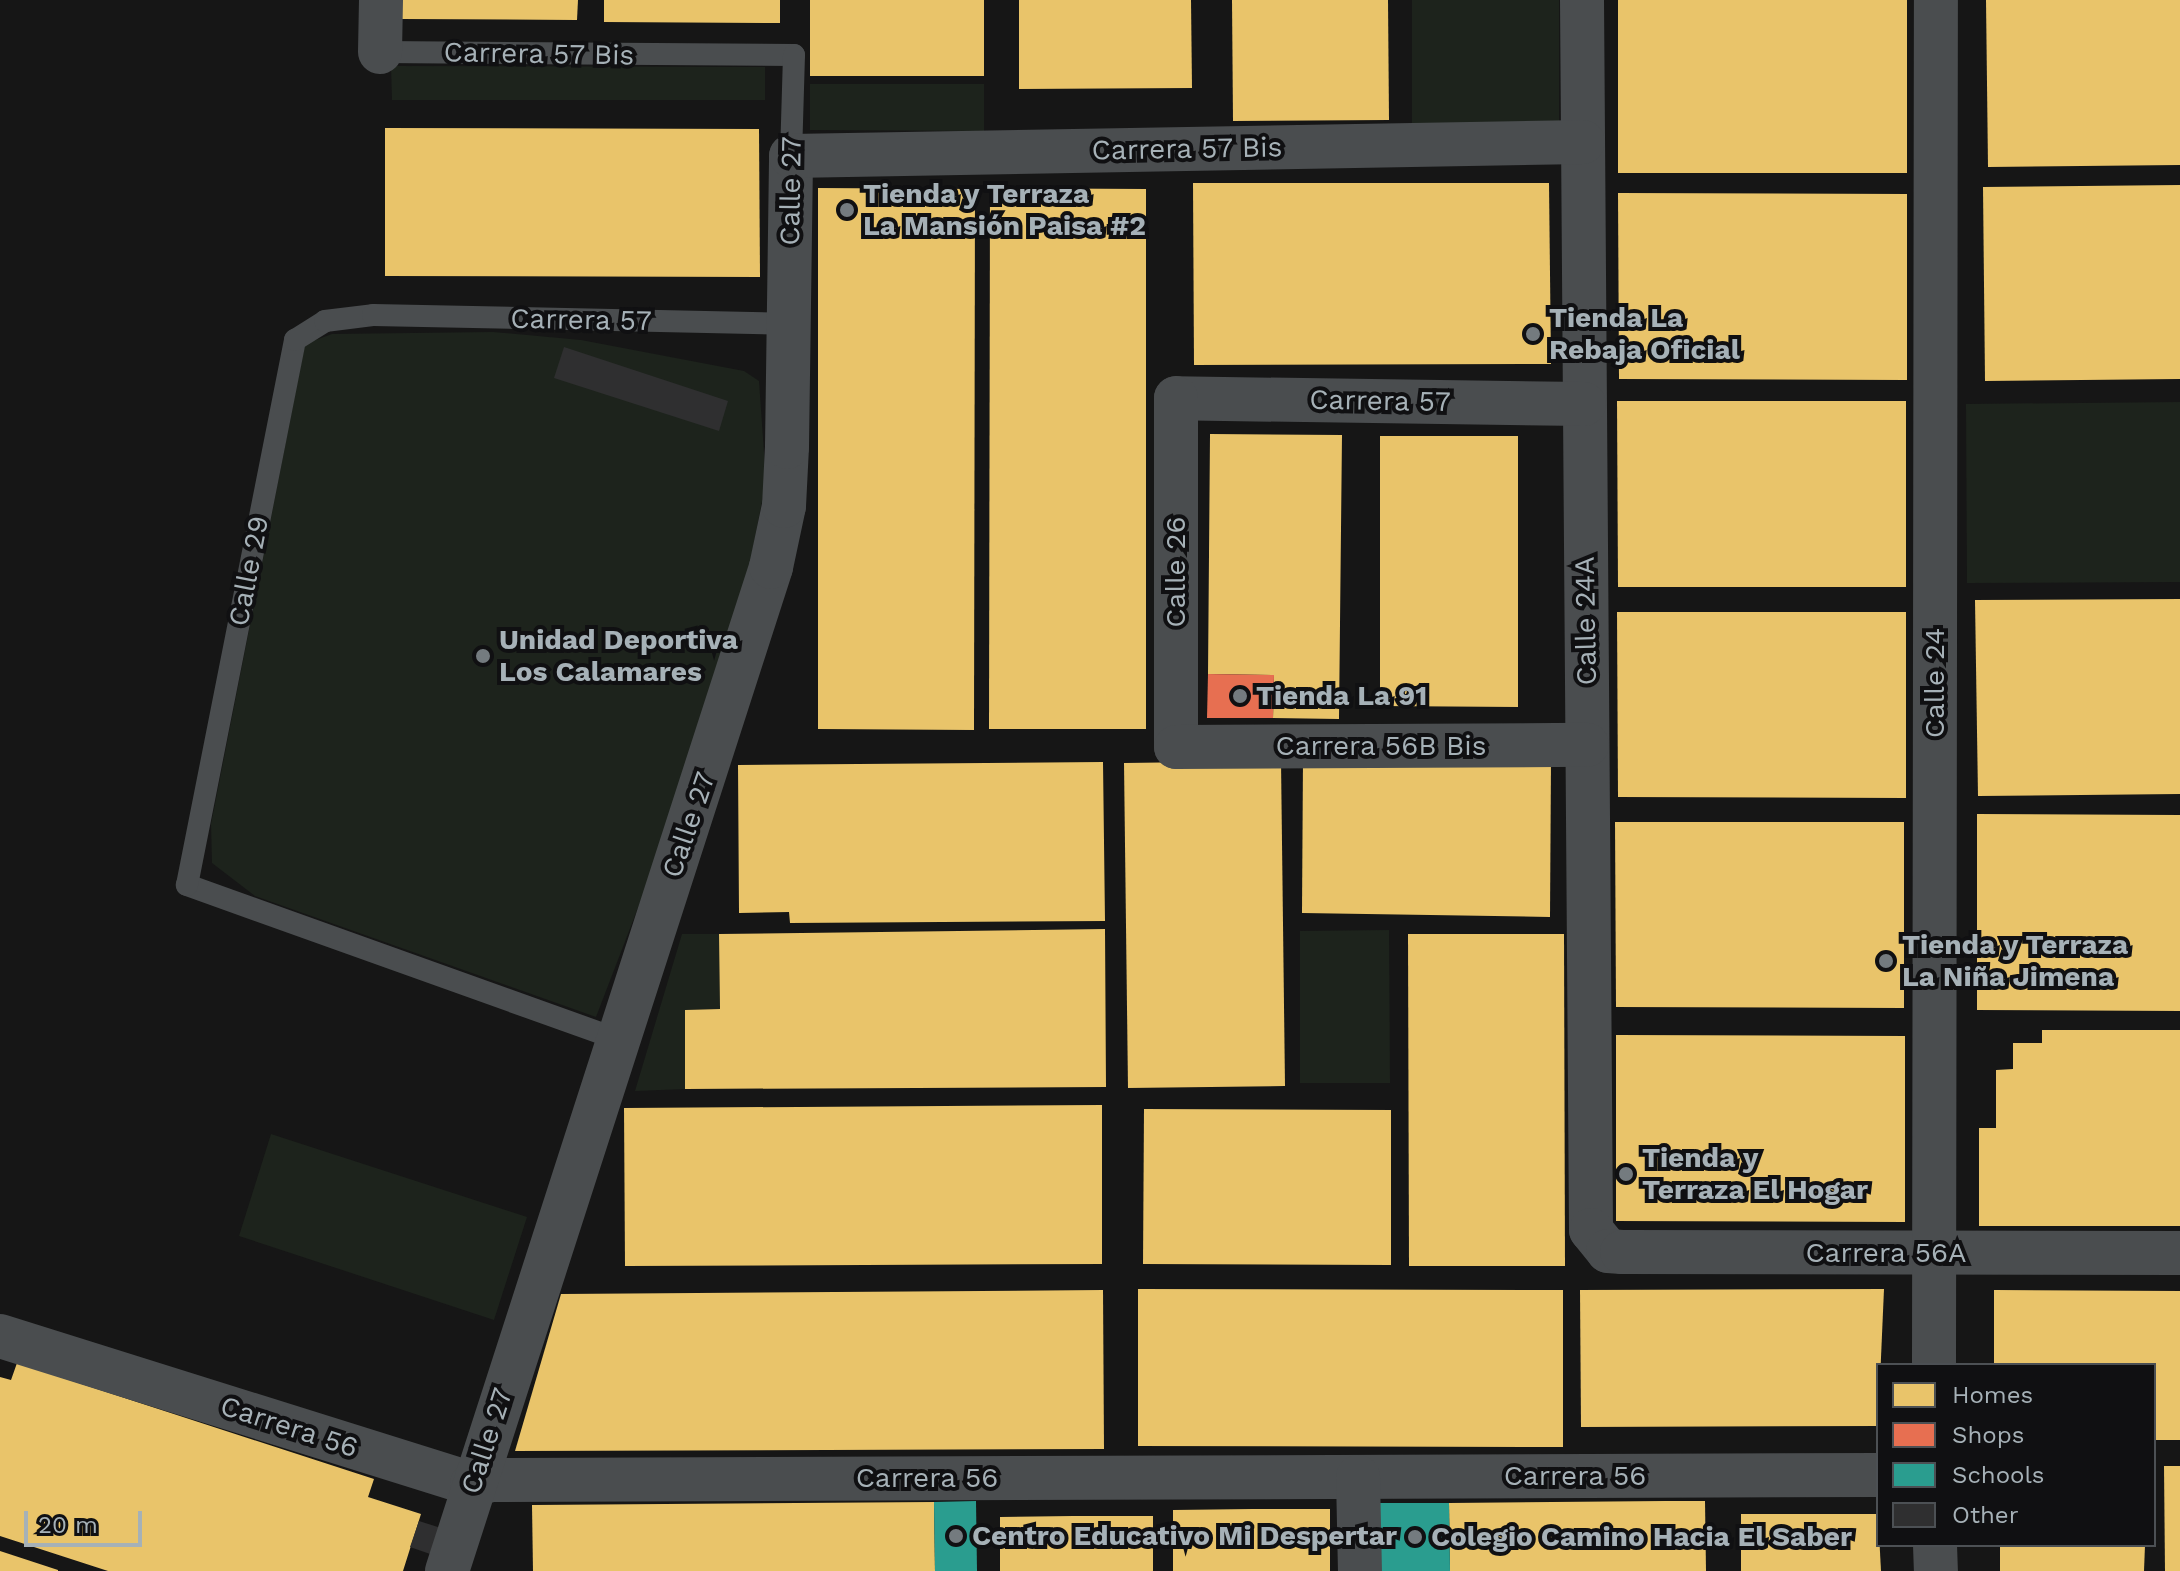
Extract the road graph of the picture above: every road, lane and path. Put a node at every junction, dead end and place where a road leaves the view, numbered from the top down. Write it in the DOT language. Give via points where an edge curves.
graph roads {
  1 [pos="381,0"];
  2 [pos="1582,0"];
  3 [pos="1936,0"];
  4 [pos="380,52"];
  5 [pos="794,55"];
  6 [pos="1583,142"];
  7 [pos="791,156"];
  8 [pos="373,315"];
  9 [pos="788,324"];
  10 [pos="1176,398"];
  11 [pos="1584,404"];
  12 [pos="1587,745"];
  13 [pos="1176,747"];
  14 [pos="617,1039"];
  15 [pos="1597,1240"];
  16 [pos="2180,1253"];
  17 [pos="1934,1254"];
  18 [pos="0,1336"];
  19 [pos="1934,1363"];
  20 [pos="1876,1475"];
  21 [pos="1358,1477"];
  22 [pos="472,1484"];
  23 [pos="1935,1547"];
  24 [pos="447,1571"];
  25 [pos="1360,1571"];
  26 [pos="1936,1571"];
  1 -- 4 [label="street"];
  2 -- 6 [label="street, Calle 24A"];
  3 -- 17 [label="street, Calle 24"];
  4 -- 5 [label="lane, Carrera 57 Bis"];
  5 -- 7 [label="lane, Calle 27"];
  6 -- 7 [label="street, Carrera 57 Bis"];
  6 -- 11 [label="street, Calle 24A"];
  7 -- 9 [label="street, Calle 27"];
  8 -- 9 [label="lane, Carrera 57"];
  8 -- 14 [label="lane, Calle 29" via="325,321 295,340 187,885"];
  9 -- 14 [label="street, Calle 27" via="784,506 771,567 757,625"];
  10 -- 11 [label="street, Carrera 57"];
  10 -- 13 [label="street, Calle 26"];
  11 -- 12 [label="street, Calle 24A"];
  12 -- 13 [label="street, Carrera 56B Bis"];
  12 -- 15 [label="street, Calle 24A" via="1587,1214"];
  14 -- 22 [label="street, Calle 27"];
  15 -- 17 [label="street, Carrera 56A" via="1608,1251 1622,1252"];
  16 -- 17 [label="street, Carrera 56A"];
  17 -- 19 [label="street, Calle 24"];
  18 -- 22 [label="street, Carrera 56"];
  20 -- 21 [label="street, Carrera 56"];
  21 -- 22 [label="street, Carrera 56"];
  21 -- 25 [label="street"];
  22 -- 24 [label="street, Calle 27"];
  23 -- 26 [label="street"];
}
